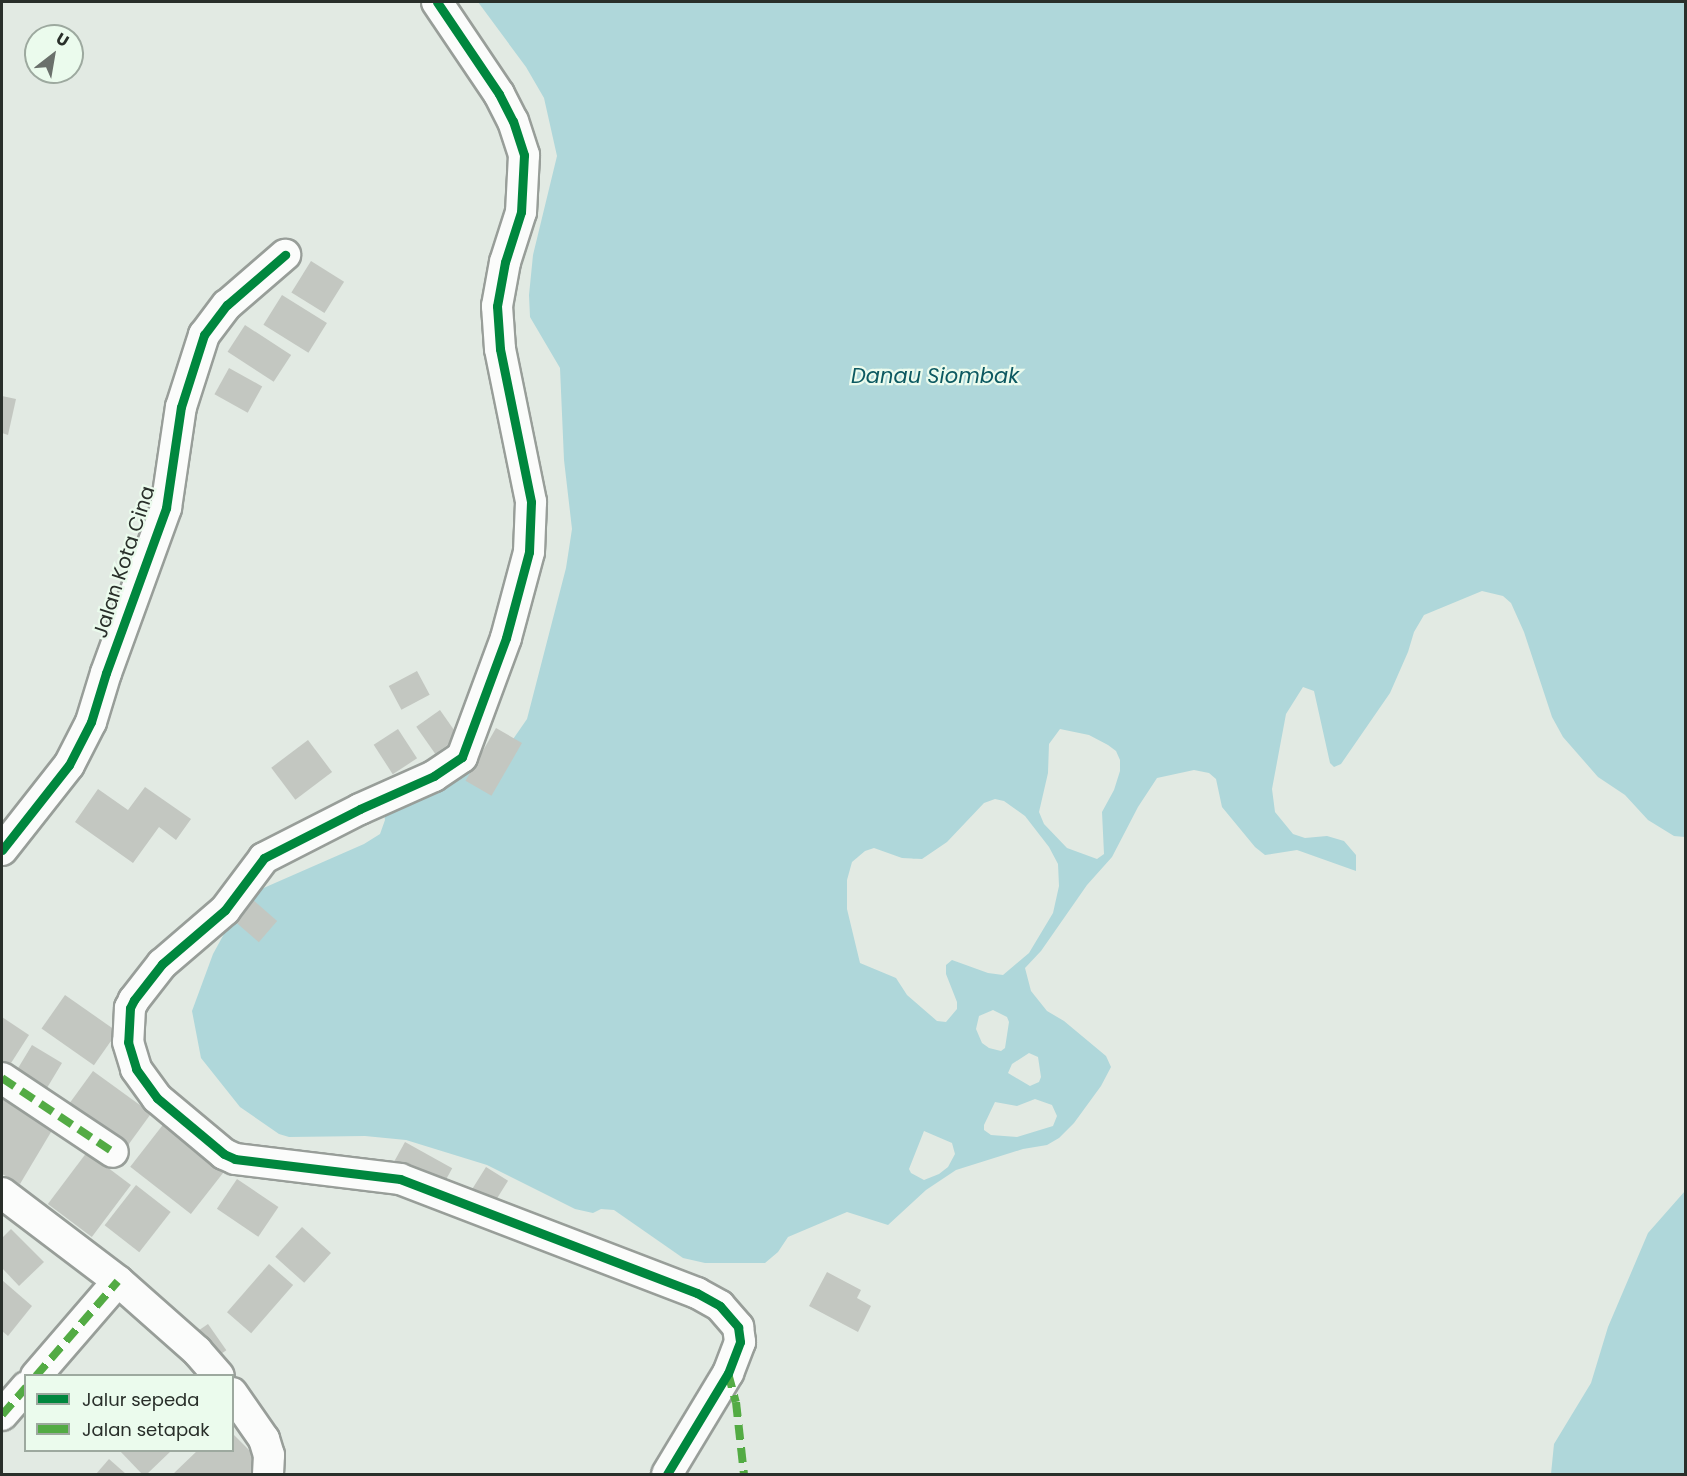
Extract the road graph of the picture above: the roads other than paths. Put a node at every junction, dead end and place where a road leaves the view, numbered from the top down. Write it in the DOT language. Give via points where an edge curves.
graph roads {
  1 [pos="437,2"];
  2 [pos="285,255"];
  3 [pos="2,850"];
  4 [pos="2,1078"];
  5 [pos="113,1152"];
  6 [pos="2,1193"];
  7 [pos="118,1281"];
  8 [pos="38,1374"];
  9 [pos="217,1374"];
  10 [pos="24,1389"];
  11 [pos="234,1396"];
  12 [pos="2,1414"];
  13 [pos="268,1474"];
  14 [pos="667,1474"];
  1 -- 14 [label="street" via="500,94 524,155 521,212 505,262 497,306 501,349 531,502 529,552 506,638 462,757 434,777 264,858 225,910 162,964 134,1000 128,1042 136,1069 158,1098 235,1159 400,1179 698,1293 720,1306 738,1327 740,1342 728,1373"];
  2 -- 3 [label="street, Jalan Kota Cina" via="226,305 204,335 181,407 166,508 91,722 69,765"];
  4 -- 5 [label="street"];
  6 -- 7 [label="street"];
  7 -- 8 [label="street"];
  7 -- 9 [label="street"];
  10 -- 12 [label="street"];
  11 -- 13 [label="street" via="264,1439"];
}
